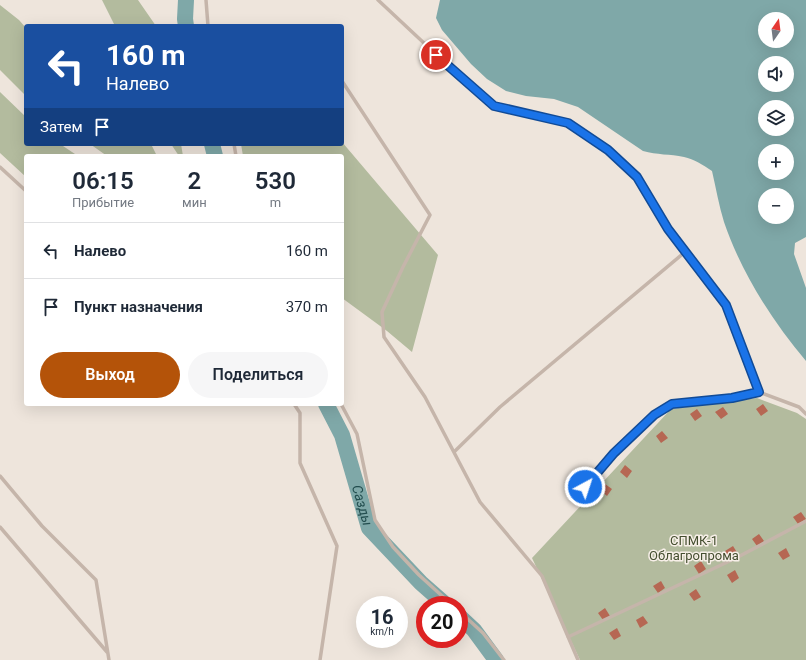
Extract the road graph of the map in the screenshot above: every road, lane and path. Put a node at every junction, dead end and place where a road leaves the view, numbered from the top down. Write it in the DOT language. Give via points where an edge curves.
graph roads {
  1 [pos="206,0"];
  2 [pos="378,0"];
  3 [pos="208,24"];
  4 [pos="344,84"];
  5 [pos="0,167"];
  6 [pos="24,189"];
  7 [pos="685,252"];
  8 [pos="759,392"];
  9 [pos="295,406"];
  10 [pos="342,406"];
  11 [pos="806,414"];
  12 [pos="454,452"];
  13 [pos="0,476"];
  14 [pos="585,487"];
  15 [pos="806,522"];
  16 [pos="0,527"];
  17 [pos="442,596"];
  18 [pos="468,619"];
  19 [pos="568,637"];
  20 [pos="107,652"];
  21 [pos="109,660"];
  22 [pos="320,660"];
  23 [pos="504,660"];
  24 [pos="578,660"];
  1 -- 3 [label="lane"];
  2 -- 7 [label="lane" via="494,106 568,123 608,150 637,177"];
  4 -- 12 [label="lane" via="430,215 382,312 384,338 425,397"];
  5 -- 6 [label="lane"];
  7 -- 8 [label="lane" via="726,305"];
  7 -- 12 [label="lane" via="500,407"];
  8 -- 11 [label="lane" via="799,407"];
  8 -- 14 [label="lane" via="732,398 672,404 654,415 614,453"];
  9 -- 22 [label="lane" via="300,413 300,464 337,546"];
  10 -- 17 [label="lane" via="357,434 375,520 393,547"];
  12 -- 19 [label="lane" via="480,502 542,576"];
  13 -- 20 [label="lane" via="42,526 96,580"];
  15 -- 19 [label="lane"];
  16 -- 20 [label="lane"];
  18 -- 23 [label="lane" via="483,633"];
  19 -- 24 [label="lane"];
  20 -- 21 [label="lane"];
}
